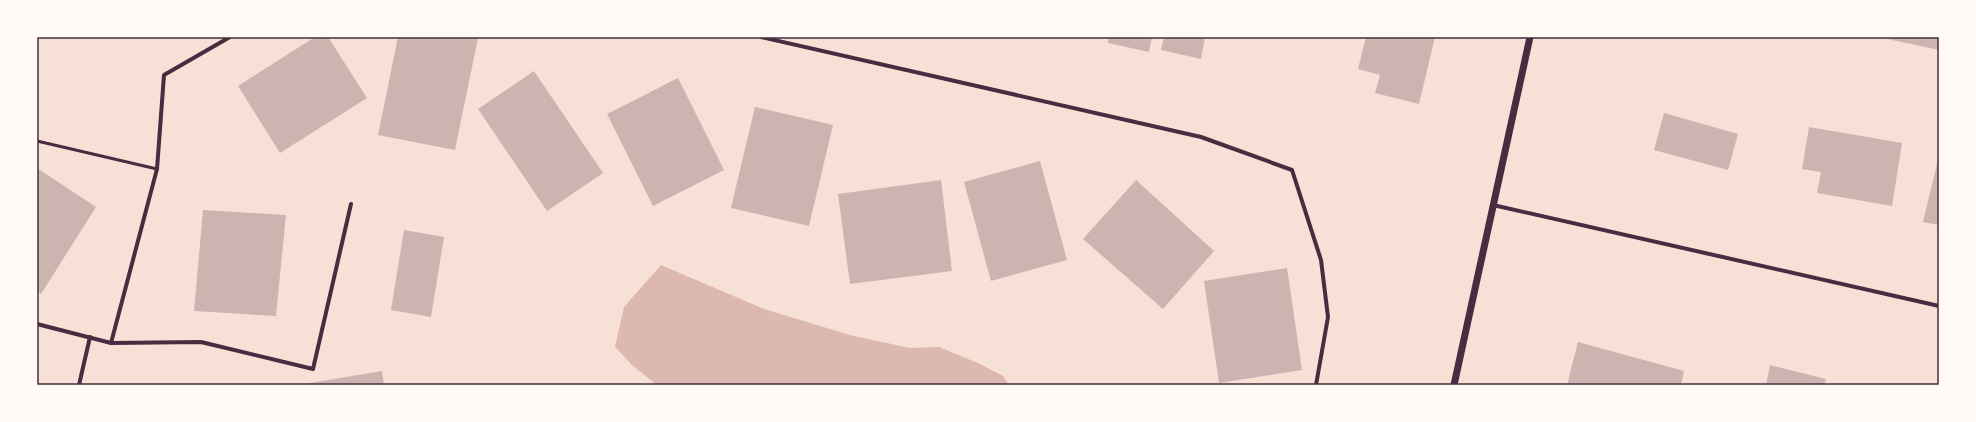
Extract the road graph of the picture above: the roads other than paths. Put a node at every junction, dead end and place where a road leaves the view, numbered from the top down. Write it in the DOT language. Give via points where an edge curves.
graph roads {
  1 [pos="230,37"];
  2 [pos="761,37"];
  3 [pos="1530,37"];
  4 [pos="37,141"];
  5 [pos="157,169"];
  6 [pos="351,204"];
  7 [pos="1493,205"];
  8 [pos="1939,306"];
  9 [pos="37,324"];
  10 [pos="90,337"];
  11 [pos="111,342"];
  12 [pos="79,385"];
  13 [pos="1316,385"];
  14 [pos="1454,385"];
  1 -- 5 [label="street" via="164,75"];
  2 -- 13 [label="street" via="1201,137 1292,170 1321,260 1328,317"];
  3 -- 7 [label="street"];
  4 -- 5 [label="lane"];
  5 -- 11 [label="street"];
  6 -- 11 [label="street" via="313,369 201,342"];
  7 -- 8 [label="street"];
  7 -- 14 [label="street"];
  9 -- 10 [label="street"];
  10 -- 11 [label="street"];
  10 -- 12 [label="street"];
}
